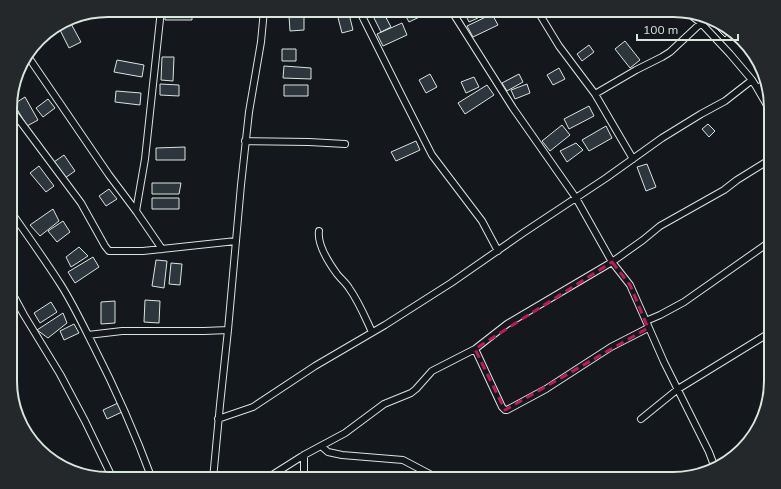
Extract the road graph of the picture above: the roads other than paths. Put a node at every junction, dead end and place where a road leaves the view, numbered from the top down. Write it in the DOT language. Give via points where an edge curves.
graph roads {
  1 [pos="160,17"];
  2 [pos="263,17"];
  3 [pos="362,17"];
  4 [pos="456,17"];
  5 [pos="541,17"];
  6 [pos="697,20"];
  7 [pos="701,23"];
  8 [pos="30,60"];
  9 [pos="752,80"];
  10 [pos="761,86"];
  11 [pos="757,88"];
  12 [pos="595,94"];
  13 [pos="764,99"];
  14 [pos="17,117"];
  15 [pos="246,141"];
  16 [pos="345,144"];
  17 [pos="633,159"];
  18 [pos="764,163"];
  19 [pos="576,198"];
  20 [pos="136,211"];
  21 [pos="17,221"];
  22 [pos="319,231"];
  23 [pos="236,241"];
  24 [pos="764,246"];
  25 [pos="162,249"];
  26 [pos="498,251"];
  27 [pos="612,262"];
  28 [pos="17,302"];
  29 [pos="647,324"];
  30 [pos="228,330"];
  31 [pos="372,332"];
  32 [pos="88,335"];
  33 [pos="764,336"];
  34 [pos="475,349"];
  35 [pos="678,389"];
  36 [pos="641,418"];
  37 [pos="218,419"];
  38 [pos="321,446"];
  39 [pos="304,455"];
  40 [pos="713,463"];
  41 [pos="109,472"];
  42 [pos="149,472"];
  43 [pos="214,472"];
  44 [pos="277,472"];
  45 [pos="304,472"];
  46 [pos="426,472"];
  1 -- 20 [label="street" via="145,159"];
  2 -- 15 [label="street"];
  3 -- 26 [label="street" via="432,155 482,222"];
  4 -- 19 [label="street"];
  5 -- 12 [label="street" via="559,46"];
  6 -- 7 [label="street"];
  7 -- 9 [label="street"];
  7 -- 12 [label="street" via="666,55"];
  8 -- 20 [label="street"];
  9 -- 11 [label="street"];
  9 -- 17 [label="street" via="725,101"];
  10 -- 11 [label="street"];
  11 -- 13 [label="street"];
  12 -- 17 [label="street"];
  14 -- 25 [label="street" via="81,203 109,251"];
  15 -- 16 [label="street"];
  15 -- 23 [label="street"];
  17 -- 19 [label="street"];
  18 -- 27 [label="street" via="724,190 660,226"];
  19 -- 26 [label="street"];
  19 -- 27 [label="street"];
  20 -- 25 [label="street"];
  21 -- 32 [label="street" via="62,286"];
  22 -- 31 [label="street" via="319,240 326,258 349,287"];
  23 -- 25 [label="street"];
  23 -- 30 [label="street"];
  24 -- 29 [label="street" via="684,302"];
  26 -- 31 [label="street"];
  27 -- 29 [label="street" via="630,285"];
  27 -- 34 [label="street" via="507,324"];
  28 -- 41 [label="street" via="60,374"];
  29 -- 34 [label="street" via="507,410 502,408"];
  29 -- 35 [label="street"];
  30 -- 32 [label="street"];
  30 -- 37 [label="street"];
  31 -- 37 [label="street" via="252,407"];
  32 -- 42 [label="street"];
  33 -- 35 [label="street"];
  34 -- 38 [label="street" via="432,371 411,393 384,404"];
  35 -- 36 [label="street"];
  35 -- 40 [label="street"];
  37 -- 43 [label="street"];
  38 -- 39 [label="street"];
  38 -- 46 [label="street" via="328,452 342,455 403,460"];
  39 -- 44 [label="street"];
  39 -- 45 [label="street"];
}
